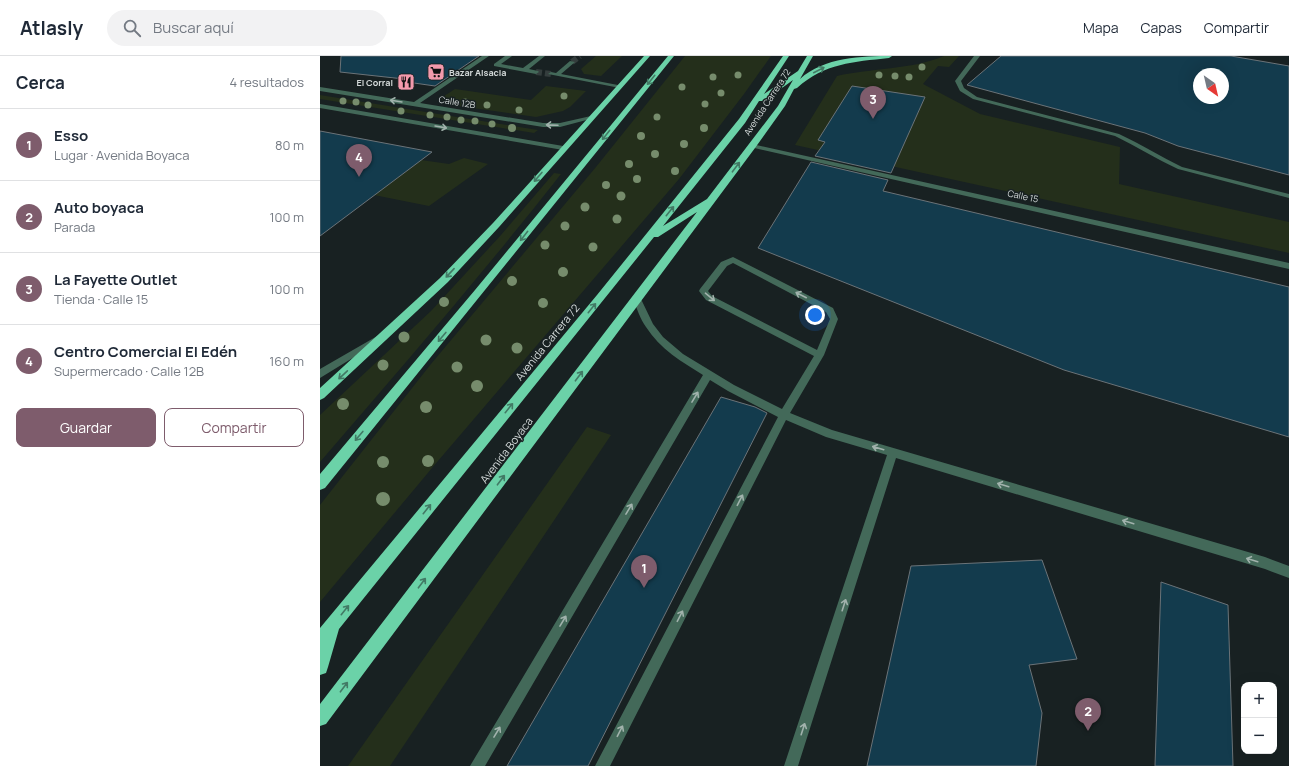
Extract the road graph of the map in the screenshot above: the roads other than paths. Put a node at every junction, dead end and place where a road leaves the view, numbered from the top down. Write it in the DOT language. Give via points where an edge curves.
graph roads {
  1 [pos="486,56"];
  2 [pos="509,56"];
  3 [pos="542,56"];
  4 [pos="647,56"];
  5 [pos="671,56"];
  6 [pos="786,56"];
  7 [pos="810,56"];
  8 [pos="889,56"];
  9 [pos="977,56"];
  10 [pos="572,62"];
  11 [pos="524,70"];
  12 [pos="801,71"];
  13 [pos="536,72"];
  14 [pos="620,86"];
  15 [pos="320,89"];
  16 [pos="755,103"];
  17 [pos="415,104"];
  18 [pos="320,106"];
  19 [pos="781,106"];
  20 [pos="590,118"];
  21 [pos="752,146"];
  22 [pos="563,148"];
  23 [pos="1289,196"];
  24 [pos="713,198"];
  25 [pos="646,241"];
  26 [pos="1289,266"];
  27 [pos="638,299"];
  28 [pos="392,329"];
  29 [pos="819,355"];
  30 [pos="320,374"];
  31 [pos="709,374"];
  32 [pos="320,396"];
  33 [pos="784,416"];
  34 [pos="893,452"];
  35 [pos="320,484"];
  36 [pos="1289,572"];
  37 [pos="333,624"];
  38 [pos="320,640"];
  39 [pos="320,667"];
  40 [pos="320,718"];
  41 [pos="477,766"];
  42 [pos="602,766"];
  43 [pos="791,766"];
  1 -- 17 [label="street"];
  2 -- 11 [label="street" via="496,65"];
  3 -- 11 [label="street"];
  4 -- 14 [label="highway"];
  5 -- 35 [label="highway, one-way"];
  6 -- 16 [label="highway, Avenida Carrera 72"];
  7 -- 12 [label="highway, Avenida Carrera 72"];
  19 -- 8 [label="highway, one-way" via="806,77 828,66"];
  9 -- 23 [label="street" via="958,81 962,91 975,98 1117,135 1180,168"];
  10 -- 14 [label="street" via="554,75"];
  11 -- 13 [label="street"];
  12 -- 16 [label="highway"];
  12 -- 19 [label="highway, Avenida Carrera 72"];
  14 -- 20 [label="highway"];
  17 -- 15 [label="street, Calle 12B, one-way"];
  25 -- 16 [label="highway, Avenida Carrera 72, one-way"];
  20 -- 17 [label="street, Calle 12B, one-way" via="560,125 543,125"];
  18 -- 22 [label="street, one-way"];
  19 -- 21 [label="highway, Avenida Carrera 72"];
  20 -- 22 [label="highway"];
  24 -- 21 [label="highway, Avenida Carrera 72, one-way"];
  21 -- 26 [label="street, Calle 15"];
  22 -- 28 [label="highway, one-way" via="444,280"];
  24 -- 25 [label="highway"];
  24 -- 27 [label="highway, Avenida Boyaca"];
  37 -- 25 [label="highway, Avenida Carrera 72, one-way"];
  27 -- 31 [label="street" via="649,325 660,338 680,356"];
  40 -- 27 [label="highway, Avenida Boyaca, one-way"];
  28 -- 30 [label="street"];
  28 -- 32 [label="highway, one-way"];
  29 -- 29 [label="street, one-way" via="834,319 830,310 733,260 724,264 703,291 709,298"];
  29 -- 33 [label="street"];
  31 -- 33 [label="street"];
  41 -- 31 [label="street, one-way"];
  34 -- 33 [label="street, one-way" via="830,434"];
  42 -- 33 [label="street, one-way"];
  36 -- 34 [label="street, one-way"];
  43 -- 34 [label="street, one-way"];
  37 -- 38 [label="highway, Avenida Carrera 72"];
  37 -- 39 [label="highway"];
}
